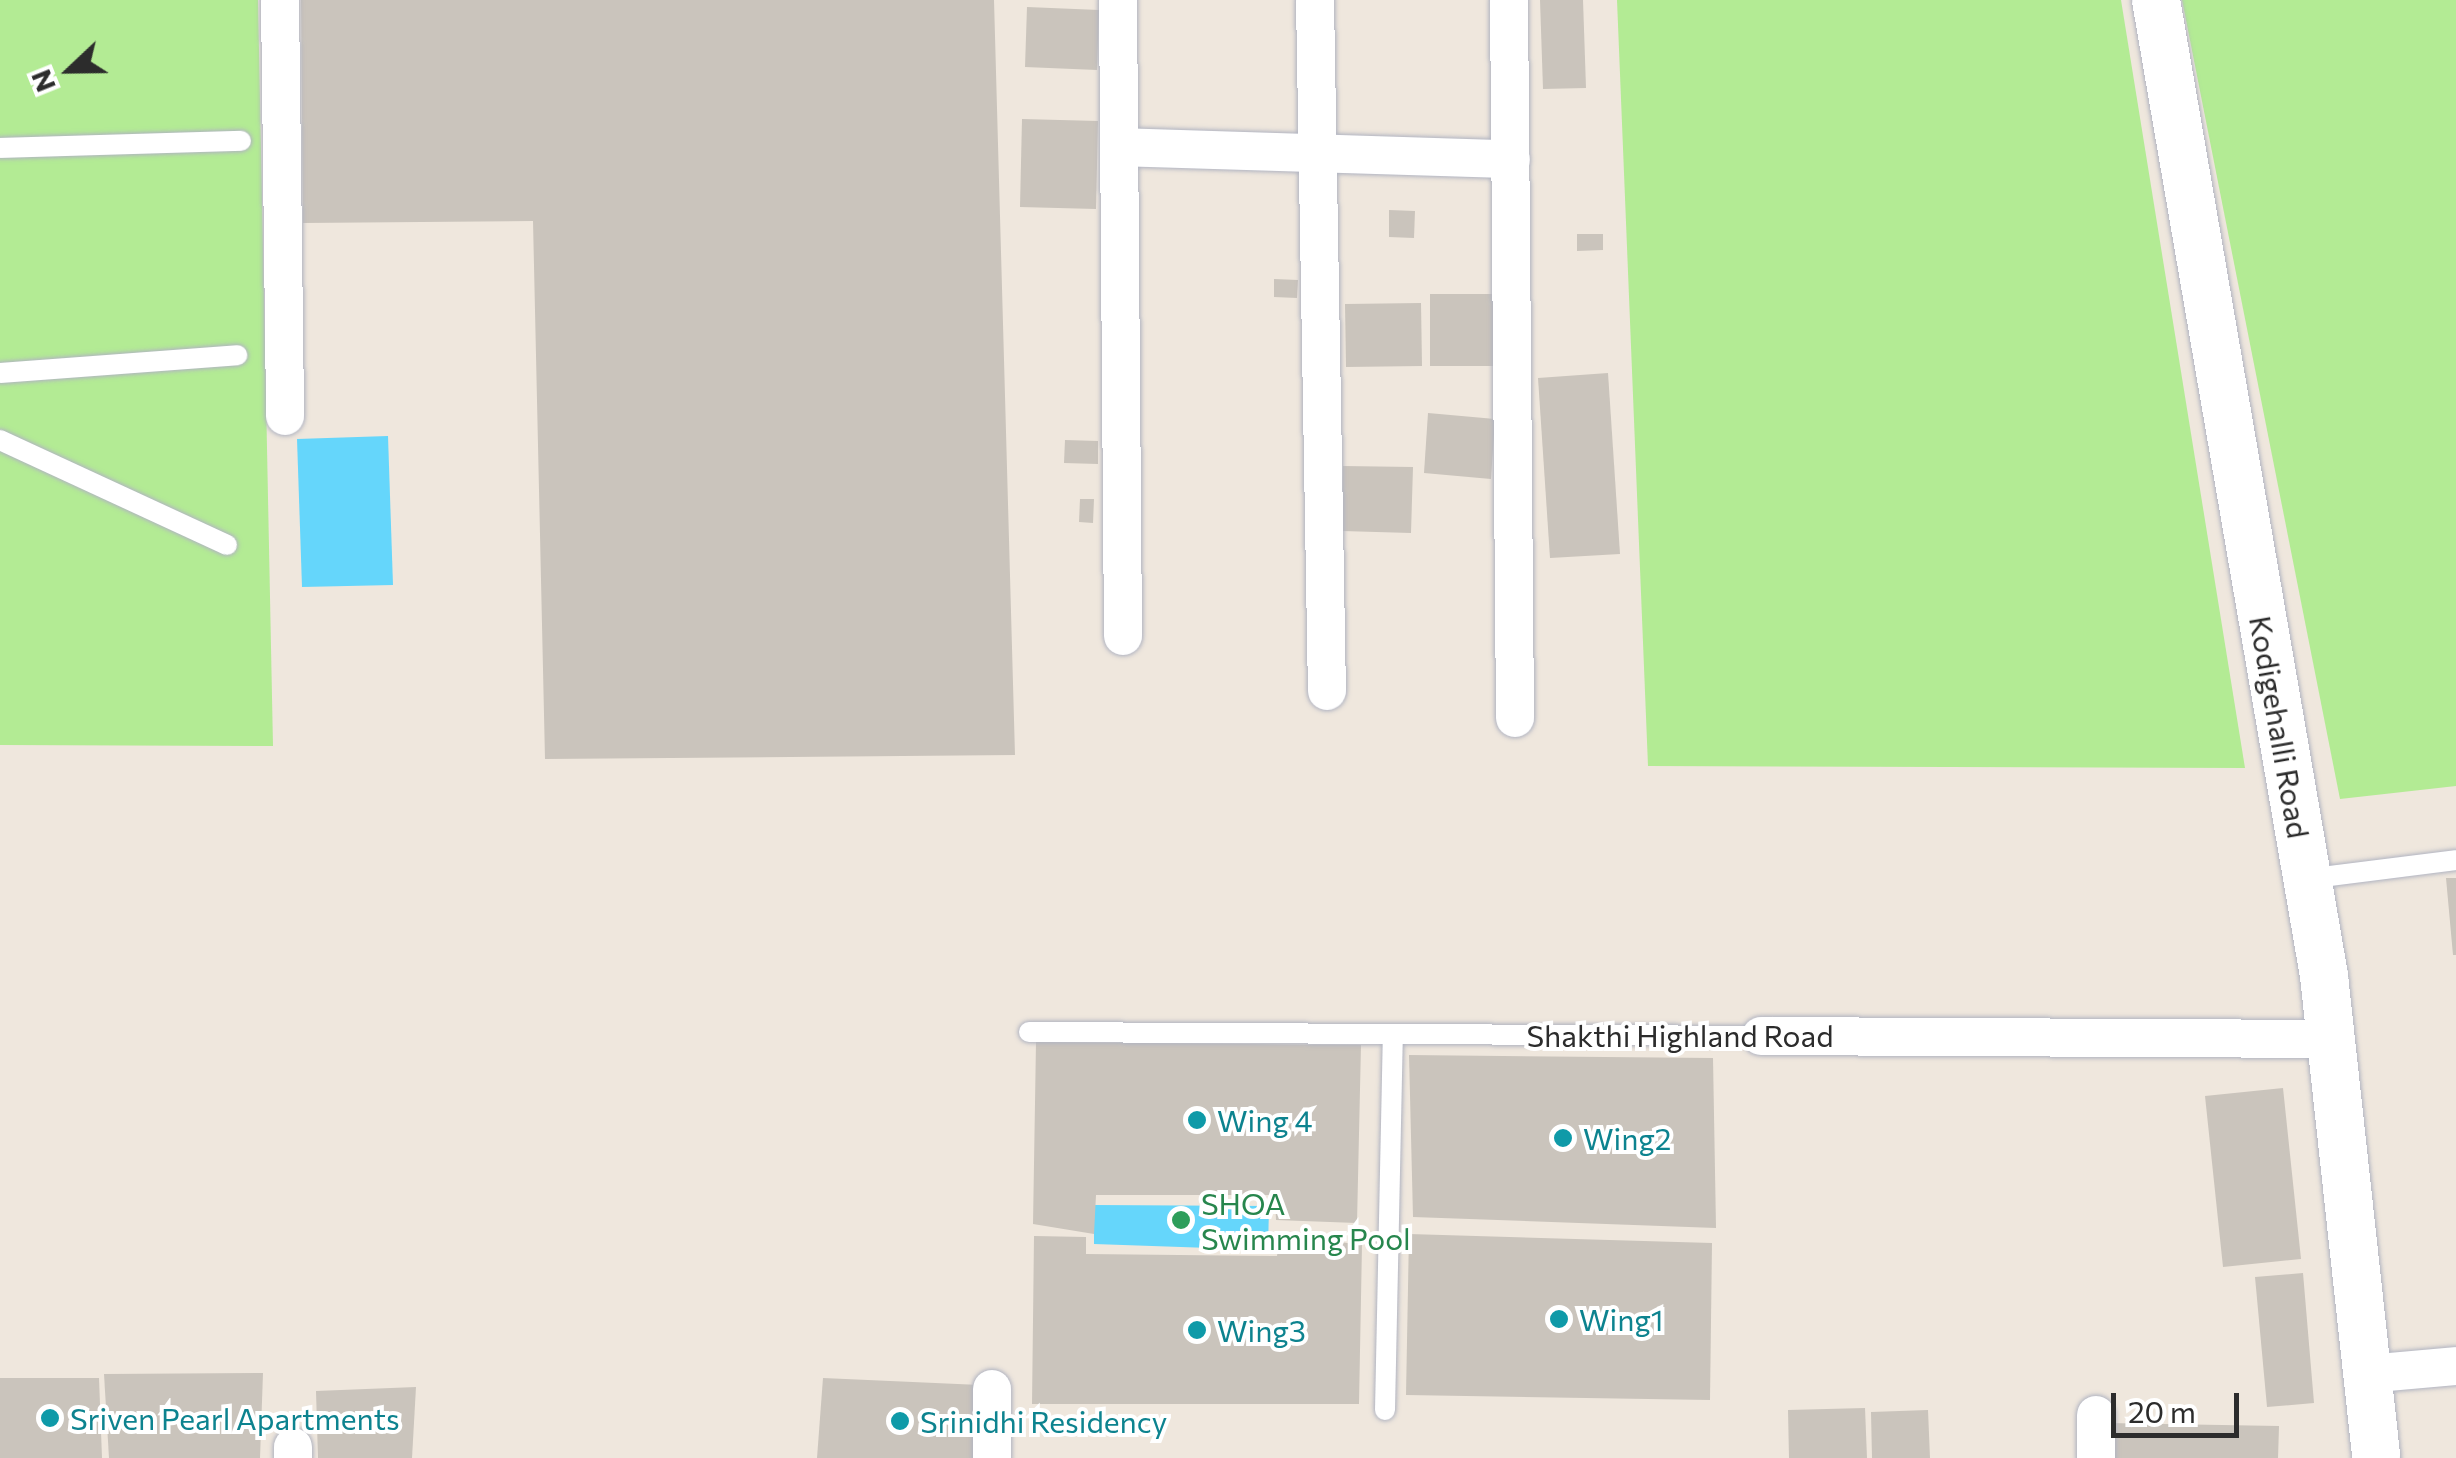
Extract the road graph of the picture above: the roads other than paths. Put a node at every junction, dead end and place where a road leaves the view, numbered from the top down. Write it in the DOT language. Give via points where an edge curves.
graph roads {
  1 [pos="280,0"];
  2 [pos="1118,0"];
  3 [pos="1315,0"];
  4 [pos="1509,0"];
  5 [pos="2156,0"];
  6 [pos="241,140"];
  7 [pos="1120,146"];
  8 [pos="0,148"];
  9 [pos="1318,154"];
  10 [pos="1511,160"];
  11 [pos="238,354"];
  12 [pos="0,373"];
  13 [pos="285,416"];
  14 [pos="0,440"];
  15 [pos="227,545"];
  16 [pos="1123,636"];
  17 [pos="1328,692"];
  18 [pos="1514,718"];
  19 [pos="2456,860"];
  20 [pos="2306,879"];
  21 [pos="1029,1032"];
  22 [pos="1393,1034"];
  23 [pos="1760,1036"];
  24 [pos="2331,1039"];
  25 [pos="2456,1366"];
  26 [pos="2367,1374"];
  27 [pos="992,1390"];
  28 [pos="1385,1410"];
  29 [pos="2096,1415"];
  30 [pos="992,1458"];
  31 [pos="2096,1458"];
  32 [pos="2376,1458"];
  1 -- 13 [label="street"];
  2 -- 7 [label="street"];
  3 -- 9 [label="street"];
  4 -- 10 [label="street"];
  5 -- 20 [label="street, Kodigehalli Road"];
  6 -- 8 [label="lane"];
  7 -- 9 [label="street"];
  7 -- 16 [label="street"];
  9 -- 10 [label="street"];
  9 -- 17 [label="street"];
  10 -- 18 [label="street"];
  11 -- 12 [label="lane"];
  14 -- 15 [label="lane"];
  19 -- 20 [label="lane"];
  20 -- 24 [label="street, Kodigehalli Road"];
  21 -- 22 [label="lane, Shakthi Highland Road"];
  22 -- 23 [label="lane, Shakthi Highland Road"];
  22 -- 28 [label="lane"];
  23 -- 24 [label="street, Shakthi Highland Road"];
  24 -- 26 [label="street, Kodigehalli Road"];
  25 -- 26 [label="street"];
  26 -- 32 [label="street, Kodigehalli Road"];
  27 -- 30 [label="street"];
  29 -- 31 [label="street"];
}
